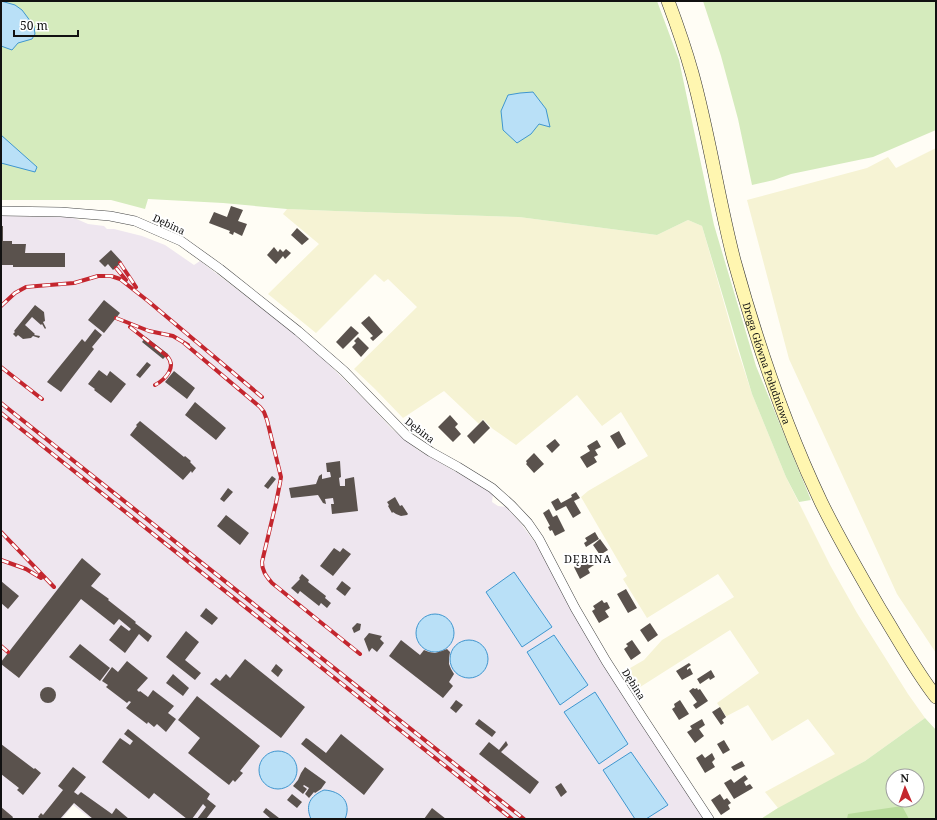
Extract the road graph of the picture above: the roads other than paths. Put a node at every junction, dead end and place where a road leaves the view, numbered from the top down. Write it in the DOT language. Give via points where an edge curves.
graph roads {
  1 [pos="668,1"];
  2 [pos="1,211"];
  3 [pos="936,697"];
  4 [pos="709,819"];
  1 -- 3 [label="main road, Droga Główna Południowa" via="692,74 732,251 752,325 794,441 821,502 851,560"];
  2 -- 4 [label="street, Dębina" via="110,216 135,221 181,241 220,268 298,331 344,371 407,436 492,488 528,523 539,539 606,661"];
}
